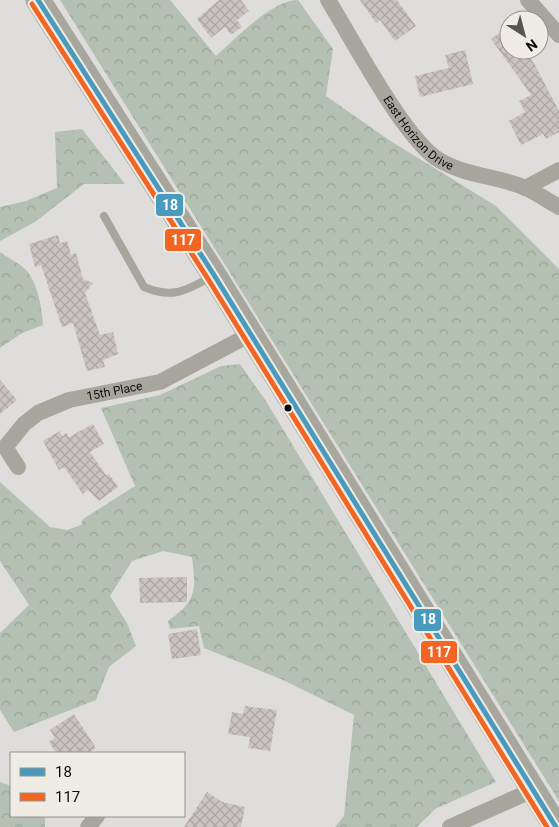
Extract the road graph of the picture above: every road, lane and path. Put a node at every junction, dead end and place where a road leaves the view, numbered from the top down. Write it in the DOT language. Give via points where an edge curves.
graph roads {
  1 [pos="38,0"];
  2 [pos="328,0"];
  3 [pos="528,0"];
  4 [pos="559,35"];
  5 [pos="559,170"];
  6 [pos="525,188"];
  7 [pos="559,207"];
  8 [pos="104,216"];
  9 [pos="214,275"];
  10 [pos="251,334"];
  11 [pos="18,467"];
  12 [pos="533,790"];
  13 [pos="96,817"];
  14 [pos="88,827"];
  15 [pos="450,827"];
  16 [pos="556,827"];
  1 -- 9 [label="main road"];
  2 -- 6 [label="street, East Horizon Drive" via="384,94 422,146 454,168"];
  3 -- 4 [label="street"];
  5 -- 6 [label="street"];
  6 -- 7 [label="street, East Horizon Drive"];
  8 -- 9 [label="lane" via="144,288 162,294 174,293"];
  9 -- 10 [label="main road"];
  10 -- 11 [label="street, 15th Place" via="160,382 69,400 38,413 24,424 8,445 7,450"];
  10 -- 12 [label="main road"];
  12 -- 15 [label="street"];
  12 -- 16 [label="main road"];
  13 -- 14 [label="street"];
}
